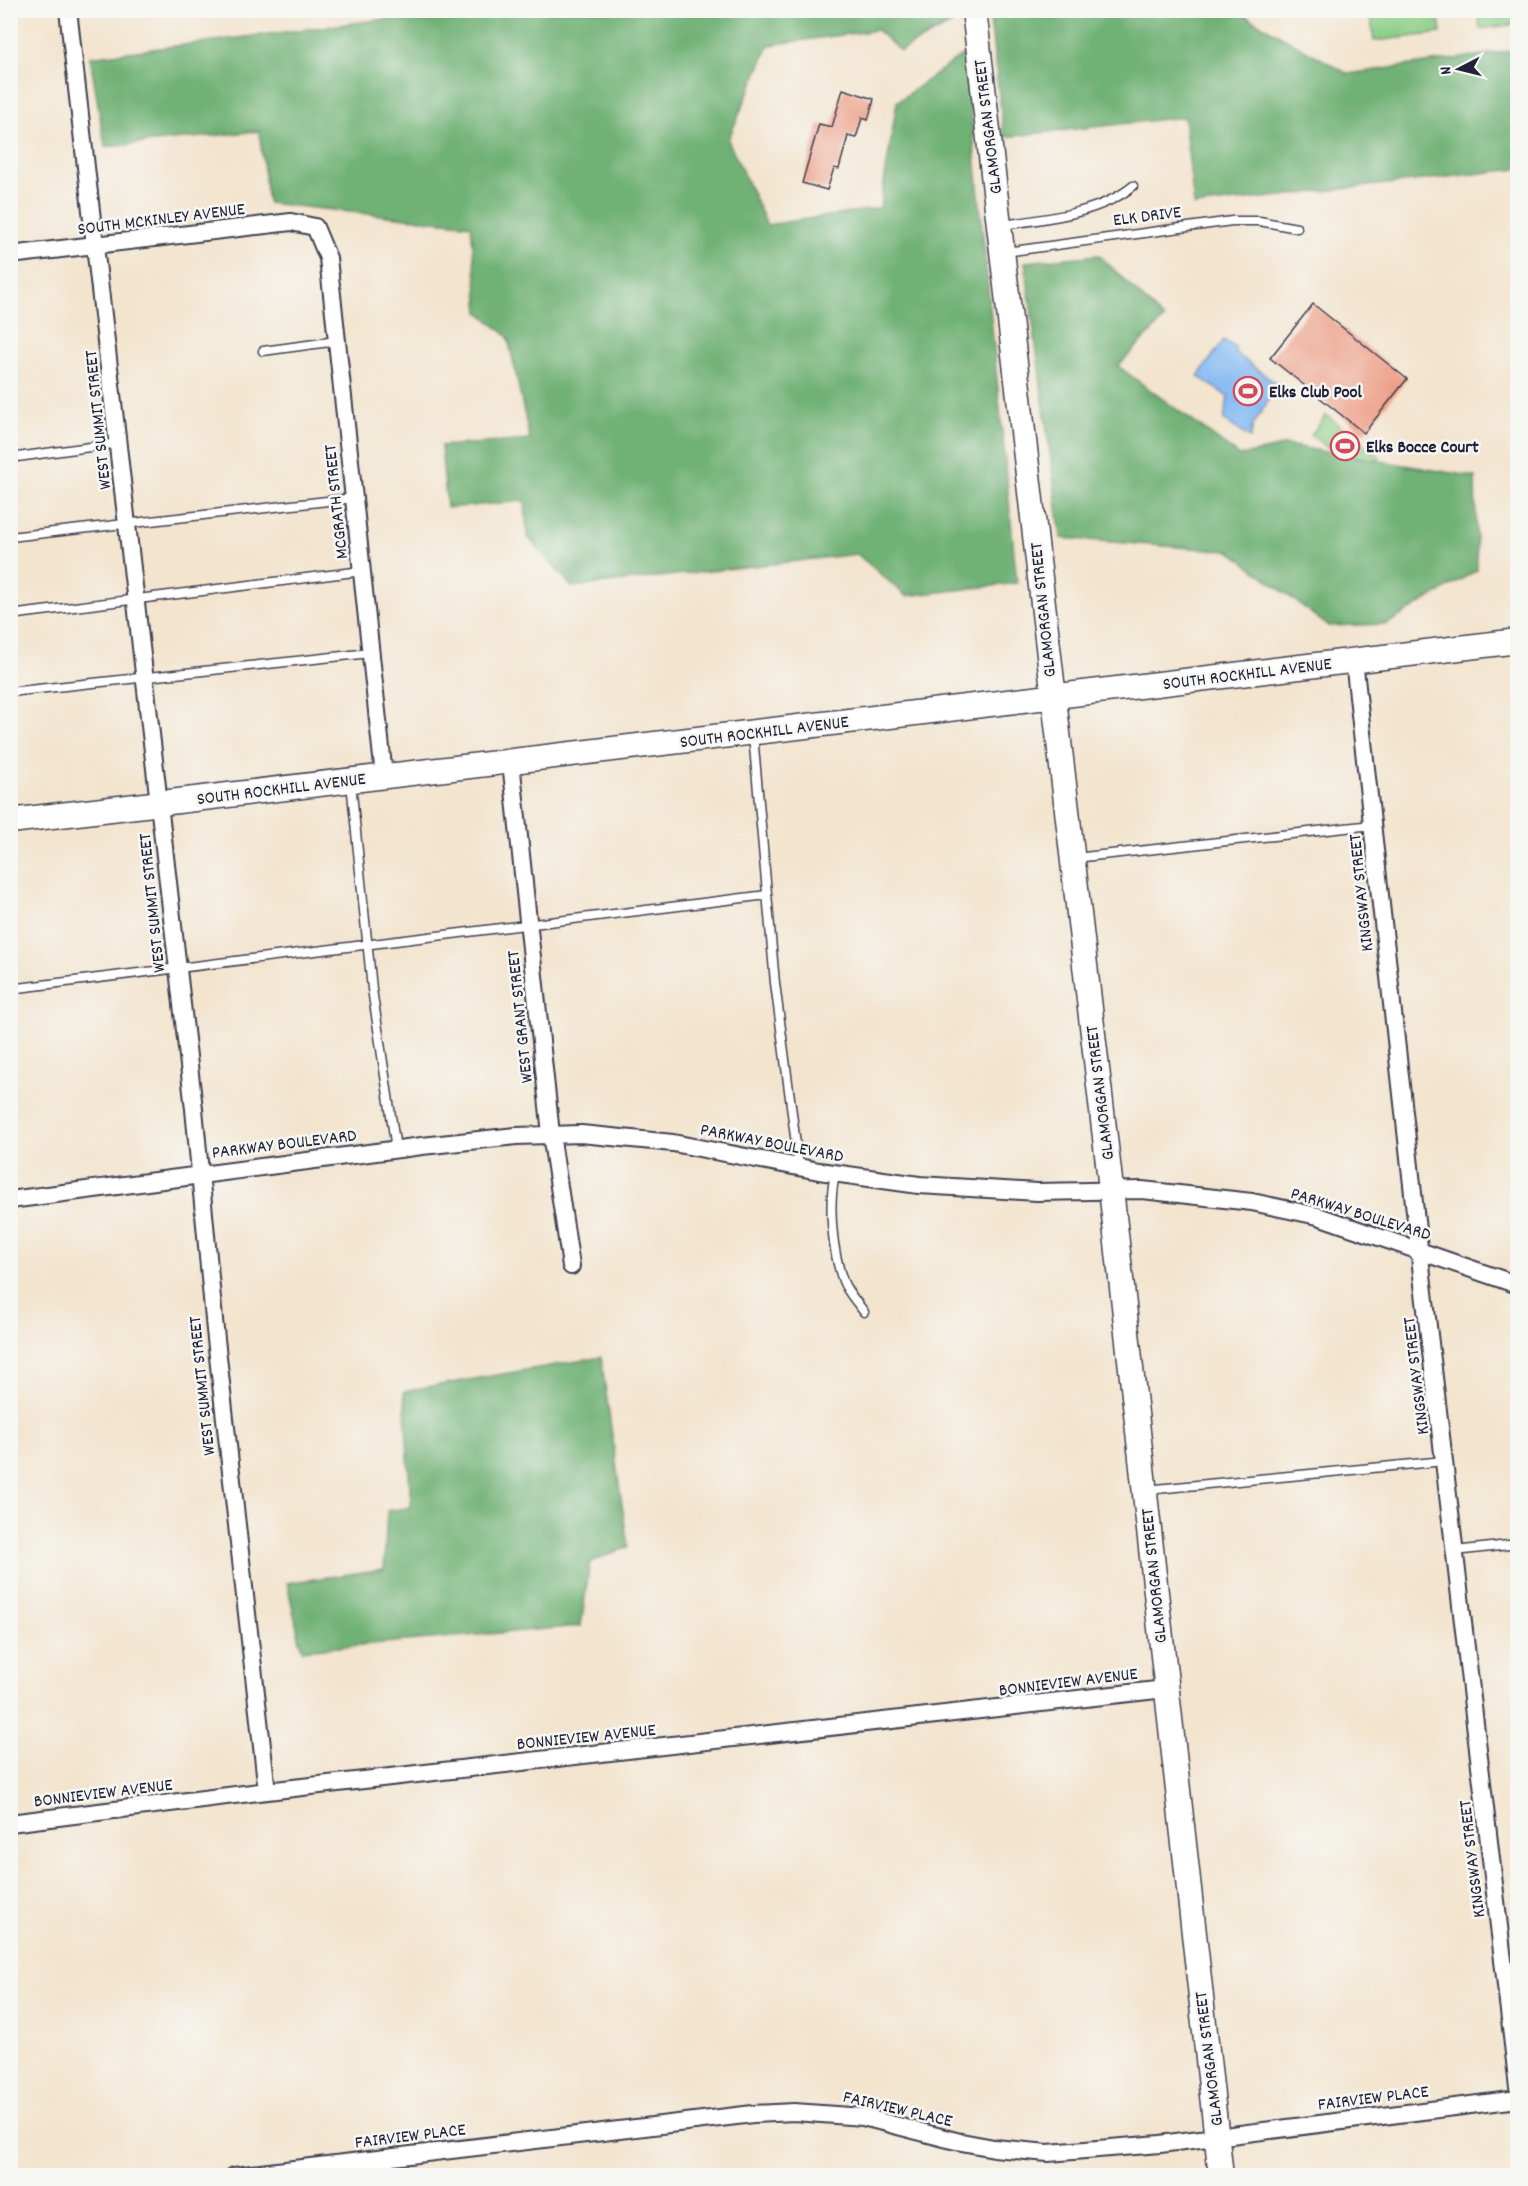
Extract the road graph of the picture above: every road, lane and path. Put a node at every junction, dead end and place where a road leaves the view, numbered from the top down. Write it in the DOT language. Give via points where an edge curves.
graph roads {
  1 [pos="68,10"];
  2 [pos="974,10"];
  3 [pos="1133,186"];
  4 [pos="998,225"];
  5 [pos="315,227"];
  6 [pos="1297,228"];
  7 [pos="97,245"];
  8 [pos="1001,253"];
  9 [pos="10,255"];
  10 [pos="337,341"];
  11 [pos="263,351"];
  12 [pos="119,443"];
  13 [pos="10,458"];
  14 [pos="354,498"];
  15 [pos="128,523"];
  16 [pos="10,537"];
  17 [pos="362,571"];
  18 [pos="136,599"];
  19 [pos="10,615"];
  20 [pos="1518,641"];
  21 [pos="370,652"];
  22 [pos="1354,660"];
  23 [pos="145,679"];
  24 [pos="10,692"];
  25 [pos="1052,695"];
  26 [pos="753,733"];
  27 [pos="511,762"];
  28 [pos="384,776"];
  29 [pos="351,780"];
  30 [pos="159,803"];
  31 [pos="10,821"];
  32 [pos="1372,825"];
  33 [pos="1071,858"];
  34 [pos="767,895"];
  35 [pos="529,925"];
  36 [pos="368,944"];
  37 [pos="178,968"];
  38 [pos="10,989"];
  39 [pos="551,1134"];
  40 [pos="396,1149"];
  41 [pos="799,1167"];
  42 [pos="200,1173"];
  43 [pos="836,1174"];
  44 [pos="1111,1189"];
  45 [pos="10,1200"];
  46 [pos="1420,1251"];
  47 [pos="571,1266"];
  48 [pos="1518,1285"];
  49 [pos="864,1312"];
  50 [pos="1444,1461"];
  51 [pos="1143,1490"];
  52 [pos="1518,1544"];
  53 [pos="1455,1551"];
  54 [pos="1165,1689"];
  55 [pos="267,1791"];
  56 [pos="10,1823"];
  57 [pos="1518,2087"];
  58 [pos="1518,2099"];
  59 [pos="1217,2136"];
  60 [pos="234,2175"];
  61 [pos="1221,2175"];
  1 -- 7 [label="street, WEST SUMMIT STREET"];
  2 -- 4 [label="street, GLAMORGAN STREET"];
  3 -- 4 [label="lane" via="1122,195 1088,208"];
  4 -- 8 [label="street, GLAMORGAN STREET"];
  5 -- 7 [label="street, SOUTH MCKINLEY AVENUE" via="291,222"];
  5 -- 10 [label="street, MCGRATH STREET" via="328,258"];
  6 -- 8 [label="lane, ELK DRIVE" via="1232,221"];
  7 -- 9 [label="street, SOUTH MCKINLEY AVENUE"];
  7 -- 12 [label="street, WEST SUMMIT STREET"];
  8 -- 25 [label="street, GLAMORGAN STREET"];
  10 -- 11 [label="lane"];
  10 -- 14 [label="street, MCGRATH STREET"];
  12 -- 13 [label="lane"];
  12 -- 15 [label="street, WEST SUMMIT STREET"];
  14 -- 15 [label="lane"];
  14 -- 17 [label="street, MCGRATH STREET"];
  15 -- 16 [label="lane"];
  15 -- 18 [label="street, WEST SUMMIT STREET"];
  17 -- 18 [label="lane"];
  17 -- 21 [label="street, MCGRATH STREET"];
  18 -- 19 [label="lane"];
  18 -- 23 [label="street, WEST SUMMIT STREET"];
  20 -- 22 [label="street, SOUTH ROCKHILL AVENUE"];
  21 -- 23 [label="lane"];
  21 -- 28 [label="street, MCGRATH STREET"];
  22 -- 25 [label="street, SOUTH ROCKHILL AVENUE"];
  22 -- 32 [label="street, KINGSWAY STREET"];
  23 -- 24 [label="lane"];
  23 -- 30 [label="street, WEST SUMMIT STREET"];
  25 -- 26 [label="street, SOUTH ROCKHILL AVENUE"];
  25 -- 33 [label="street, GLAMORGAN STREET"];
  26 -- 27 [label="street, SOUTH ROCKHILL AVENUE"];
  26 -- 34 [label="lane"];
  27 -- 28 [label="street, SOUTH ROCKHILL AVENUE"];
  27 -- 35 [label="street, WEST GRANT STREET"];
  28 -- 29 [label="street, SOUTH ROCKHILL AVENUE"];
  29 -- 30 [label="street, SOUTH ROCKHILL AVENUE"];
  29 -- 36 [label="lane"];
  30 -- 31 [label="street, SOUTH ROCKHILL AVENUE"];
  30 -- 37 [label="street, WEST SUMMIT STREET"];
  32 -- 33 [label="lane"];
  32 -- 46 [label="street, KINGSWAY STREET"];
  33 -- 44 [label="street, GLAMORGAN STREET"];
  34 -- 35 [label="lane"];
  34 -- 41 [label="lane"];
  35 -- 36 [label="lane"];
  35 -- 39 [label="street, WEST GRANT STREET"];
  36 -- 37 [label="lane"];
  36 -- 40 [label="lane"];
  37 -- 38 [label="lane"];
  37 -- 42 [label="street, WEST SUMMIT STREET"];
  39 -- 40 [label="street, PARKWAY BOULEVARD"];
  39 -- 41 [label="street, PARKWAY BOULEVARD" via="673,1143"];
  39 -- 47 [label="street, WEST GRANT STREET"];
  40 -- 42 [label="street, PARKWAY BOULEVARD"];
  41 -- 43 [label="street, PARKWAY BOULEVARD"];
  42 -- 45 [label="street, PARKWAY BOULEVARD"];
  42 -- 55 [label="street, WEST SUMMIT STREET"];
  43 -- 44 [label="street, PARKWAY BOULEVARD" via="919,1185 1037,1192"];
  43 -- 49 [label="lane" via="831,1192 837,1254 843,1282"];
  44 -- 46 [label="street, PARKWAY BOULEVARD" via="1252,1202 1318,1216"];
  44 -- 51 [label="street, GLAMORGAN STREET"];
  46 -- 48 [label="street, PARKWAY BOULEVARD"];
  46 -- 50 [label="street, KINGSWAY STREET"];
  50 -- 51 [label="lane"];
  50 -- 53 [label="street, KINGSWAY STREET"];
  51 -- 54 [label="street, GLAMORGAN STREET"];
  52 -- 53 [label="lane"];
  53 -- 57 [label="street, KINGSWAY STREET"];
  54 -- 55 [label="street, BONNIEVIEW AVENUE"];
  54 -- 59 [label="street, GLAMORGAN STREET"];
  55 -- 56 [label="street, BONNIEVIEW AVENUE"];
  58 -- 59 [label="street, FAIRVIEW PLACE"];
  59 -- 60 [label="street, FAIRVIEW PLACE" via="1048,2153 975,2145 863,2117 794,2112"];
  59 -- 61 [label="street, GLAMORGAN STREET"];
}
